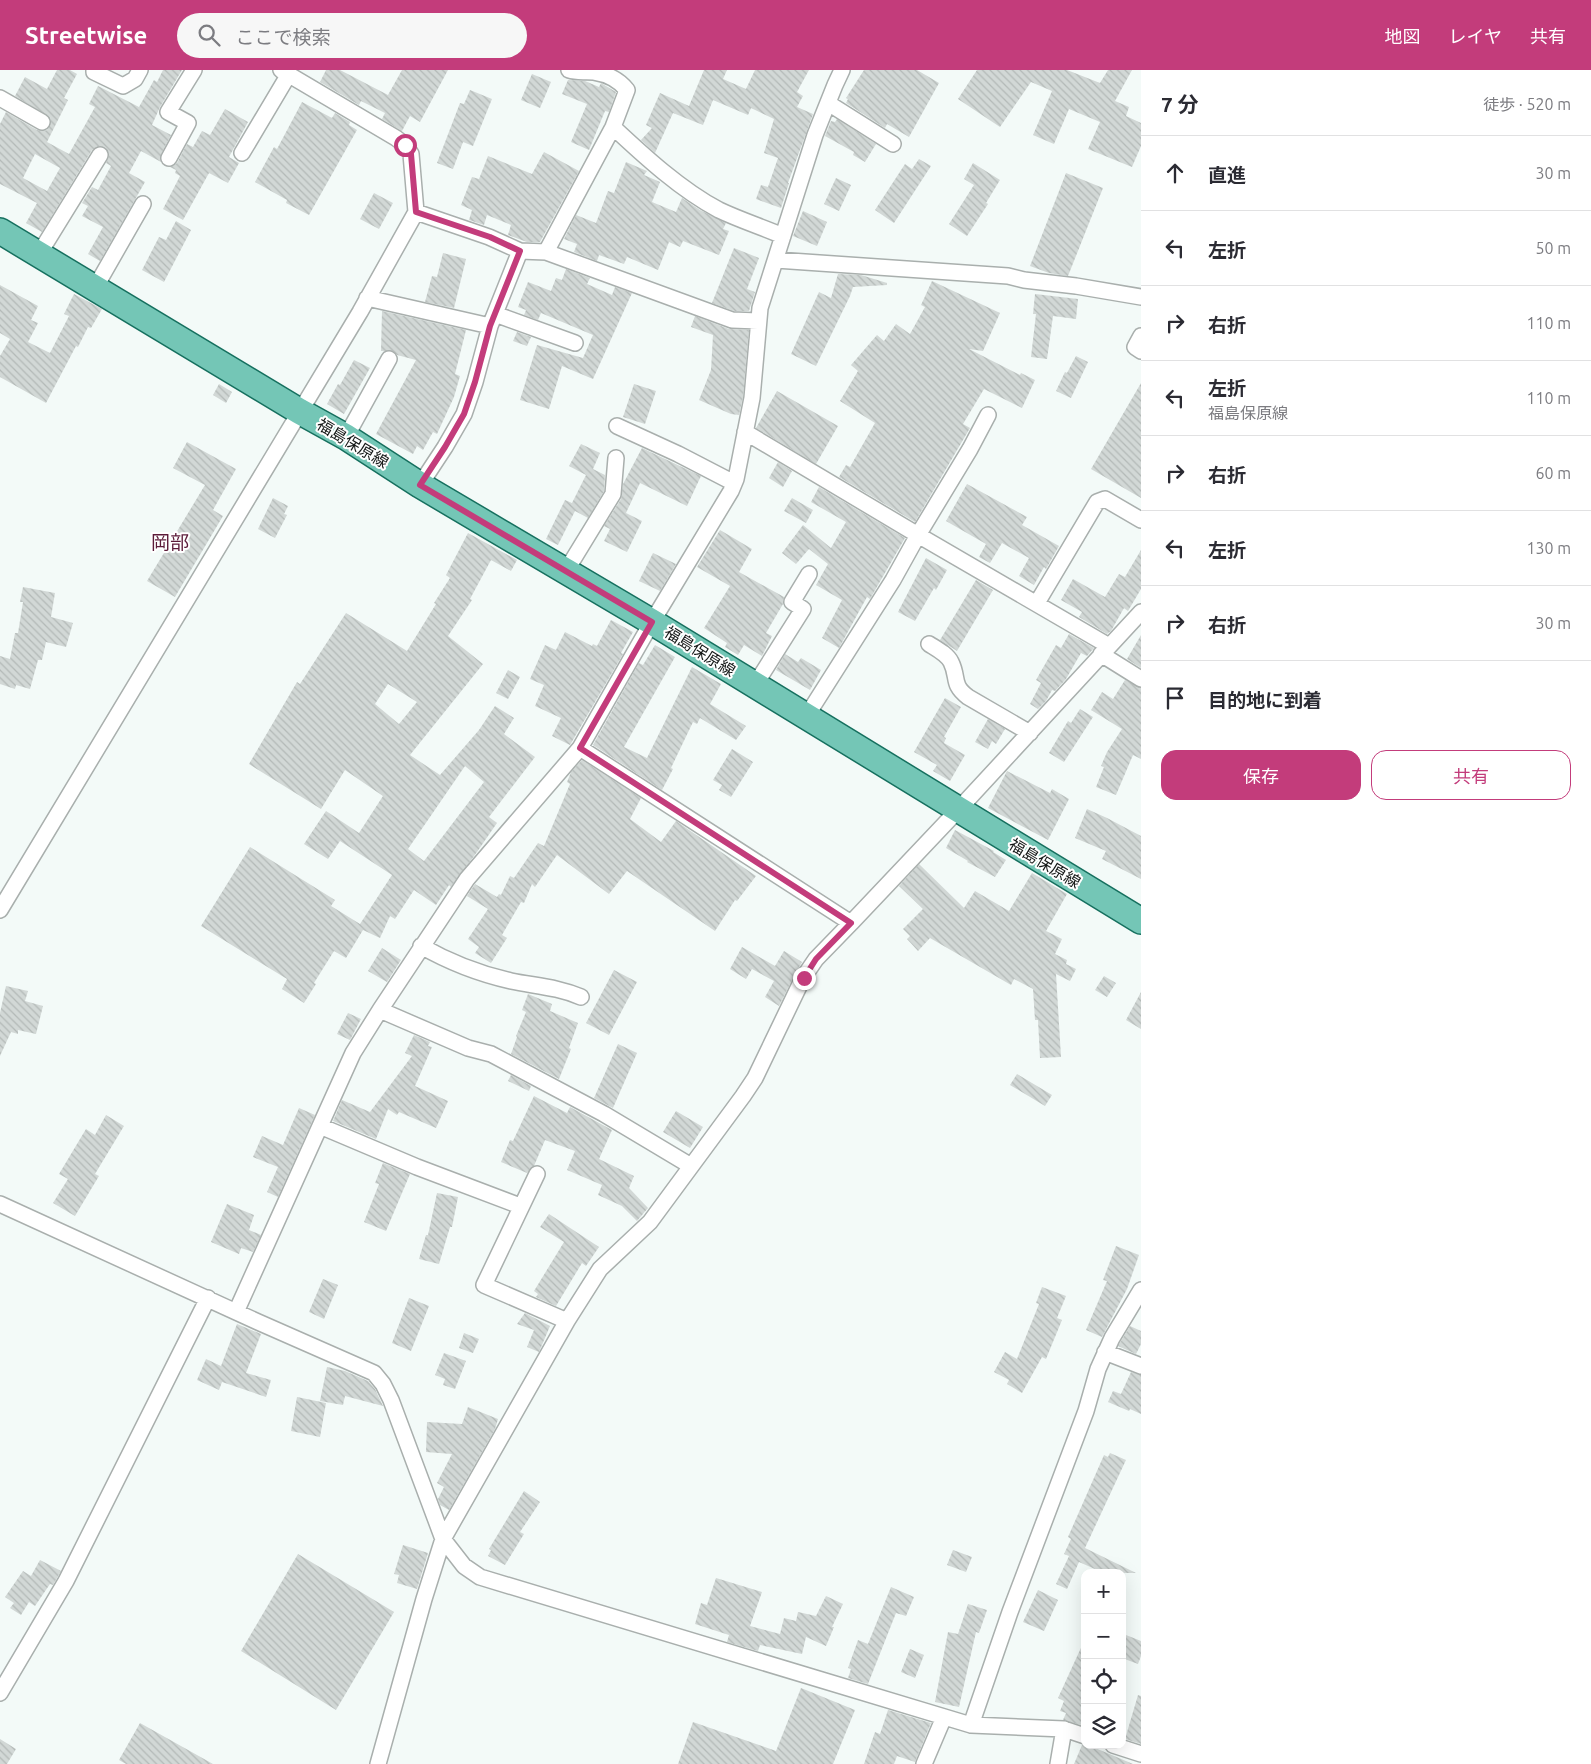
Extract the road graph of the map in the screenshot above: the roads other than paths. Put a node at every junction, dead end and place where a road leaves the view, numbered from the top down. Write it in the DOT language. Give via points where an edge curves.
graph roads {
  1 [pos="94,70"];
  2 [pos="140,70"];
  3 [pos="194,70"];
  4 [pos="569,70"];
  5 [pos="842,70"];
  6 [pos="285,72"];
  7 [pos="0,98"];
  8 [pos="828,103"];
  9 [pos="42,122"];
  10 [pos="613,127"];
  11 [pos="893,144"];
  12 [pos="242,153"];
  13 [pos="100,155"];
  14 [pos="170,158"];
  15 [pos="143,204"];
  16 [pos="416,212"];
  17 [pos="0,231"];
  18 [pos="783,236"];
  19 [pos="520,251"];
  20 [pos="546,252"];
  21 [pos="39,254"];
  22 [pos="776,260"];
  23 [pos="95,288"];
  24 [pos="1141,297"];
  25 [pos="367,298"];
  26 [pos="492,320"];
  27 [pos="758,321"];
  28 [pos="1141,336"];
  29 [pos="575,343"];
  30 [pos="1141,351"];
  31 [pos="389,359"];
  32 [pos="300,411"];
  33 [pos="988,415"];
  34 [pos="617,426"];
  35 [pos="745,432"];
  36 [pos="346,438"];
  37 [pos="616,458"];
  38 [pos="734,483"];
  39 [pos="420,485"];
  40 [pos="1141,520"];
  41 [pos="918,535"];
  42 [pos="566,571"];
  43 [pos="809,574"];
  44 [pos="1037,603"];
  45 [pos="1141,612"];
  46 [pos="652,622"];
  47 [pos="929,644"];
  48 [pos="1105,650"];
  49 [pos="1141,679"];
  50 [pos="755,685"];
  51 [pos="806,717"];
  52 [pos="1030,733"];
  53 [pos="580,748"];
  54 [pos="958,810"];
  55 [pos="0,910"];
  56 [pos="1141,921"];
  57 [pos="851,923"];
  58 [pos="421,946"];
  59 [pos="582,997"];
  60 [pos="380,1010"];
  61 [pos="320,1126"];
  62 [pos="691,1166"];
  63 [pos="537,1174"];
  64 [pos="0,1204"];
  65 [pos="520,1206"];
  66 [pos="1141,1290"];
  67 [pos="208,1298"];
  68 [pos="236,1312"];
  69 [pos="567,1320"];
  70 [pos="1105,1352"];
  71 [pos="1141,1366"];
  72 [pos="443,1539"];
  73 [pos="0,1692"];
  74 [pos="944,1717"];
  75 [pos="972,1725"];
  76 [pos="1064,1729"];
  77 [pos="1081,1735"];
  78 [pos="1125,1749"];
  79 [pos="1141,1754"];
  80 [pos="380,1763"];
  81 [pos="924,1764"];
  82 [pos="1058,1764"];
  1 -- 2 [label="street" via="122,86 135,79"];
  3 -- 14 [label="street" via="168,112 188,123"];
  4 -- 10 [label="street" via="596,72 612,78 627,90"];
  5 -- 8 [label="street"];
  6 -- 12 [label="street"];
  6 -- 16 [label="street" via="405,145 411,154"];
  7 -- 9 [label="street"];
  8 -- 11 [label="street"];
  8 -- 18 [label="street"];
  10 -- 18 [label="street" via="690,192 719,209"];
  10 -- 20 [label="street"];
  13 -- 21 [label="street"];
  15 -- 23 [label="street"];
  16 -- 19 [label="street" via="490,237"];
  16 -- 25 [label="street"];
  17 -- 21 [label="main road, 福島保原線"];
  18 -- 22 [label="street"];
  19 -- 20 [label="street"];
  19 -- 26 [label="street"];
  20 -- 27 [label="street" via="732,320"];
  21 -- 23 [label="main road, 福島保原線"];
  22 -- 24 [label="street" via="1008,276"];
  22 -- 27 [label="street"];
  23 -- 32 [label="main road, 福島保原線"];
  25 -- 26 [label="street"];
  25 -- 32 [label="street"];
  26 -- 29 [label="street"];
  26 -- 39 [label="street" via="464,414"];
  27 -- 35 [label="street" via="756,366"];
  28 -- 30 [label="street" via="1135,347"];
  31 -- 36 [label="street"];
  32 -- 36 [label="main road, 福島保原線"];
  32 -- 55 [label="street"];
  33 -- 41 [label="street"];
  34 -- 38 [label="street"];
  35 -- 38 [label="street"];
  35 -- 41 [label="street"];
  36 -- 39 [label="main road, 福島保原線"];
  37 -- 42 [label="street" via="613,494"];
  38 -- 46 [label="street"];
  39 -- 42 [label="main road, 福島保原線"];
  40 -- 44 [label="street" via="1105,499 1097,502"];
  41 -- 44 [label="street"];
  41 -- 51 [label="street"];
  42 -- 46 [label="main road, 福島保原線"];
  43 -- 50 [label="street" via="792,602 803,609"];
  44 -- 48 [label="street"];
  45 -- 48 [label="street"];
  46 -- 50 [label="main road, 福島保原線"];
  46 -- 53 [label="street"];
  47 -- 52 [label="street" via="950,660 960,692"];
  48 -- 49 [label="street"];
  48 -- 52 [label="street"];
  50 -- 51 [label="main road, 福島保原線"];
  51 -- 54 [label="main road, 福島保原線"];
  52 -- 54 [label="street"];
  53 -- 57 [label="street"];
  53 -- 58 [label="street" via="467,879"];
  54 -- 56 [label="main road, 福島保原線"];
  54 -- 57 [label="street"];
  57 -- 62 [label="street" via="816,959 755,1078"];
  58 -- 59 [label="street" via="438,956 492,976 560,989"];
  58 -- 60 [label="street"];
  60 -- 61 [label="street" via="353,1053"];
  60 -- 62 [label="street" via="468,1048 491,1054 604,1114"];
  61 -- 65 [label="street"];
  61 -- 68 [label="street"];
  62 -- 69 [label="street" via="650,1222 600,1269"];
  63 -- 65 [label="street"];
  64 -- 67 [label="street"];
  65 -- 69 [label="street" via="484,1285"];
  66 -- 70 [label="street"];
  67 -- 68 [label="street"];
  67 -- 73 [label="street" via="66,1581"];
  68 -- 72 [label="street" via="368,1369 378,1377 401,1424"];
  69 -- 72 [label="street"];
  70 -- 71 [label="street"];
  70 -- 75 [label="street"];
  72 -- 74 [label="street" via="464,1566 480,1577"];
  72 -- 80 [label="street"];
  74 -- 75 [label="street"];
  74 -- 81 [label="street"];
  75 -- 76 [label="street"];
  76 -- 77 [label="street"];
  76 -- 82 [label="street"];
  78 -- 79 [label="street"];
}
